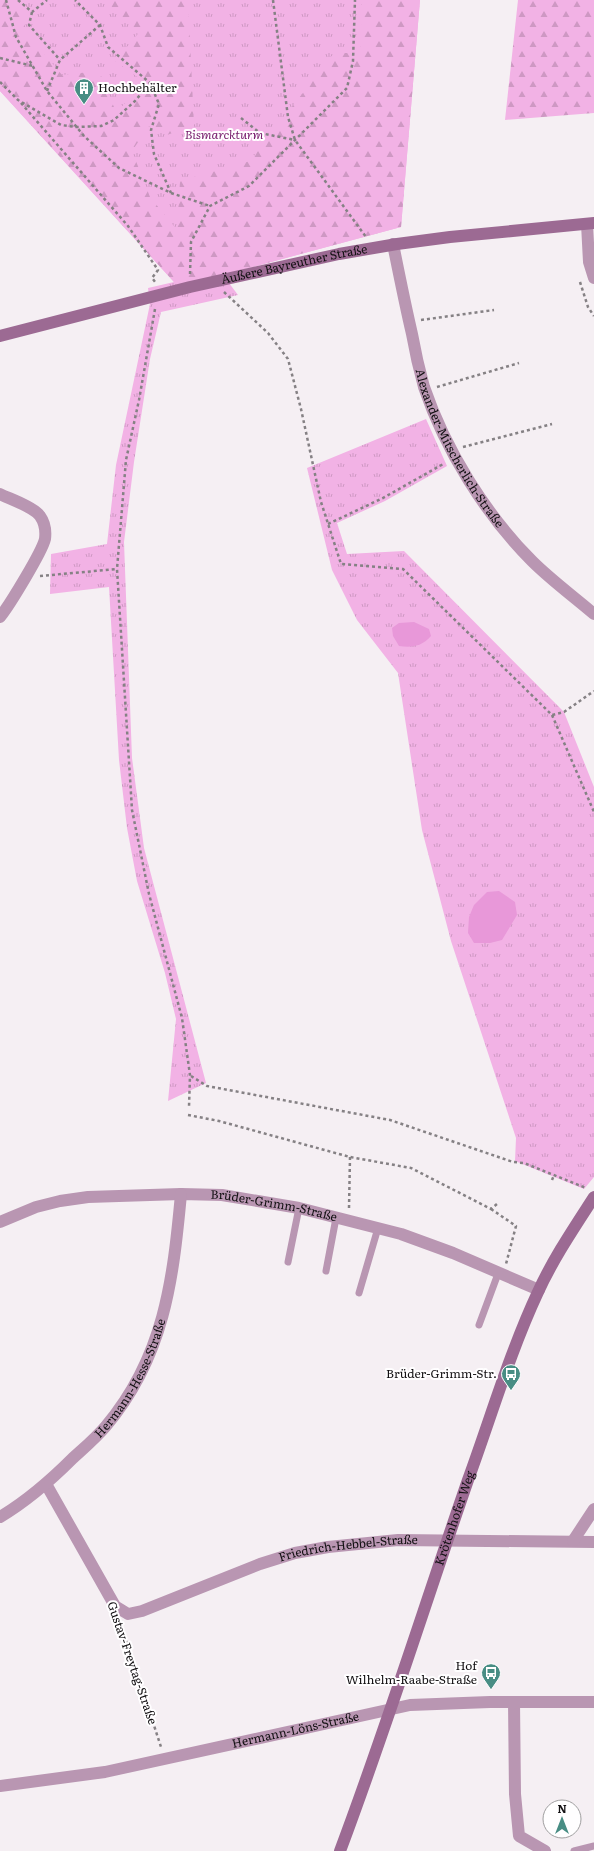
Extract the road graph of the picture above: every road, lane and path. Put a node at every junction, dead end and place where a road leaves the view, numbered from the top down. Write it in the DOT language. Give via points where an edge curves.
graph roads {
  1 [pos="6,0"];
  2 [pos="18,0"];
  3 [pos="47,0"];
  4 [pos="77,0"];
  5 [pos="273,0"];
  6 [pos="355,0"];
  7 [pos="32,12"];
  8 [pos="100,24"];
  9 [pos="0,58"];
  10 [pos="60,60"];
  11 [pos="33,66"];
  12 [pos="0,82"];
  13 [pos="150,83"];
  14 [pos="47,91"];
  15 [pos="18,100"];
  16 [pos="241,118"];
  17 [pos="76,127"];
  18 [pos="295,140"];
  19 [pos="171,193"];
  20 [pos="210,206"];
  21 [pos="590,223"];
  22 [pos="393,244"];
  23 [pos="373,248"];
  24 [pos="152,278"];
  25 [pos="594,278"];
  26 [pos="190,287"];
  27 [pos="231,291"];
  28 [pos="224,292"];
  29 [pos="217,294"];
  30 [pos="154,302"];
  31 [pos="162,306"];
  32 [pos="148,310"];
  33 [pos="494,310"];
  34 [pos="409,321"];
  35 [pos="0,336"];
  36 [pos="519,363"];
  37 [pos="426,390"];
  38 [pos="552,424"];
  39 [pos="454,453"];
  40 [pos="0,494"];
  41 [pos="328,524"];
  42 [pos="117,569"];
  43 [pos="24,578"];
  44 [pos="594,614"];
  45 [pos="0,617"];
  46 [pos="594,691"];
  47 [pos="552,715"];
  48 [pos="594,812"];
  49 [pos="190,1076"];
  50 [pos="189,1107"];
  51 [pos="188,1115"];
  52 [pos="350,1157"];
  53 [pos="554,1175"];
  54 [pos="552,1180"];
  55 [pos="591,1193"];
  56 [pos="181,1194"];
  57 [pos="497,1204"];
  58 [pos="299,1208"];
  59 [pos="491,1209"];
  60 [pos="336,1218"];
  61 [pos="348,1220"];
  62 [pos="0,1222"];
  63 [pos="378,1228"];
  64 [pos="288,1262"];
  65 [pos="326,1270"];
  66 [pos="501,1272"];
  67 [pos="539,1290"];
  68 [pos="359,1293"];
  69 [pos="479,1325"];
  70 [pos="46,1484"];
  71 [pos="594,1509"];
  72 [pos="0,1517"];
  73 [pos="447,1540"];
  74 [pos="573,1541"];
  75 [pos="594,1542"];
  76 [pos="115,1606"];
  77 [pos="514,1702"];
  78 [pos="594,1702"];
  79 [pos="392,1708"];
  80 [pos="165,1760"];
  81 [pos="0,1786"];
  82 [pos="594,1846"];
  83 [pos="340,1851"];
  84 [pos="545,1851"];
  85 [pos="574,1851"];
  1 -- 11 [label="path" via="16,37"];
  2 -- 7 [label="path"];
  3 -- 7 [label="path"];
  4 -- 8 [label="path"];
  5 -- 18 [label="path" via="287,109"];
  6 -- 18 [label="path" via="353,61 347,88"];
  7 -- 10 [label="path" via="29,25"];
  8 -- 10 [label="path"];
  8 -- 13 [label="path" via="108,47"];
  9 -- 11 [label="path"];
  10 -- 14 [label="path"];
  11 -- 14 [label="path"];
  12 -- 15 [label="path"];
  13 -- 17 [label="path" via="114,120 101,126"];
  13 -- 19 [label="path" via="159,104 151,130 154,154"];
  14 -- 17 [label="path"];
  15 -- 17 [label="path" via="60,125"];
  15 -- 24 [label="path" via="128,226 158,270"];
  16 -- 18 [label="path" via="260,133"];
  17 -- 19 [label="path" via="119,168"];
  18 -- 20 [label="path" via="249,186"];
  18 -- 23 [label="path"];
  19 -- 20 [label="path"];
  20 -- 26 [label="path" via="191,242"];
  21 -- 22 [label="street, Äußere Bayreuther Straße"];
  21 -- 25 [label="street" via="589,262"];
  22 -- 23 [label="street, Äußere Bayreuther Straße"];
  22 -- 34 [label="street, Alexander-Mitscherlich-Straße"];
  23 -- 26 [label="street, Äußere Bayreuther Straße"];
  26 -- 30 [label="street, Äußere Bayreuther Straße"];
  27 -- 28 [label="path"];
  28 -- 29 [label="path"];
  28 -- 41 [label="path" via="268,333 288,359"];
  30 -- 31 [label="path"];
  30 -- 32 [label="path"];
  30 -- 35 [label="street, Äußere Bayreuther Straße"];
  30 -- 42 [label="path" via="139,400 126,460"];
  33 -- 34 [label="path"];
  34 -- 37 [label="street, Alexander-Mitscherlich-Straße"];
  36 -- 37 [label="path"];
  37 -- 39 [label="street, Alexander-Mitscherlich-Straße" via="444,436"];
  38 -- 39 [label="path"];
  39 -- 41 [label="path" via="383,498"];
  39 -- 44 [label="street, Alexander-Mitscherlich-Straße" via="508,535 532,561"];
  40 -- 43 [label="street" via="35,511 44,522 45,540"];
  41 -- 47 [label="path" via="341,564 403,569"];
  42 -- 43 [label="path"];
  42 -- 49 [label="path" via="132,810 149,894 182,1018"];
  43 -- 45 [label="street"];
  46 -- 47 [label="path" via="564,712"];
  47 -- 48 [label="path"];
  49 -- 50 [label="path"];
  49 -- 53 [label="path" via="206,1086 390,1120"];
  51 -- 52 [label="path" via="220,1121"];
  52 -- 59 [label="path" via="411,1168"];
  52 -- 61 [label="path"];
  53 -- 54 [label="path"];
  53 -- 55 [label="path"];
  55 -- 67 [label="street, Krötenhofer Weg"];
  56 -- 58 [label="street, Brüder-Grimm-Straße" via="222,1195"];
  56 -- 62 [label="street, Brüder-Grimm-Straße" via="120,1195 60,1201 36,1207"];
  56 -- 70 [label="street, Hermann-Hesse-Straße" via="169,1290 159,1330 145,1367 105,1427"];
  57 -- 59 [label="path"];
  58 -- 60 [label="street, Brüder-Grimm-Straße"];
  58 -- 64 [label="lane"];
  59 -- 66 [label="path" via="516,1226"];
  60 -- 61 [label="street, Brüder-Grimm-Straße"];
  60 -- 65 [label="lane"];
  61 -- 63 [label="street, Brüder-Grimm-Straße"];
  63 -- 66 [label="street, Brüder-Grimm-Straße"];
  63 -- 68 [label="lane"];
  66 -- 67 [label="street, Brüder-Grimm-Straße"];
  66 -- 69 [label="lane"];
  67 -- 73 [label="street, Krötenhofer Weg" via="520,1332"];
  70 -- 72 [label="street, Hermann-Hesse-Straße"];
  70 -- 76 [label="street, Gustav-Freytag-Straße"];
  71 -- 74 [label="street"];
  73 -- 74 [label="street, Friedrich-Hebbel-Straße"];
  73 -- 76 [label="street, Friedrich-Hebbel-Straße" via="366,1542 295,1553 260,1564 142,1611 128,1614"];
  73 -- 79 [label="street, Krötenhofer Weg"];
  74 -- 75 [label="street, Friedrich-Hebbel-Straße"];
  76 -- 80 [label="path, Gustav-Freytag-Straße"];
  77 -- 78 [label="street, Hermann-Löns-Straße"];
  77 -- 79 [label="street, Hermann-Löns-Straße" via="416,1704"];
  77 -- 84 [label="street" via="515,1794 519,1836"];
  79 -- 80 [label="street, Hermann-Löns-Straße"];
  79 -- 83 [label="street, Krötenhofer Weg"];
  80 -- 81 [label="street, Hermann-Löns-Straße" via="105,1772"];
  82 -- 85 [label="lane"];
}
